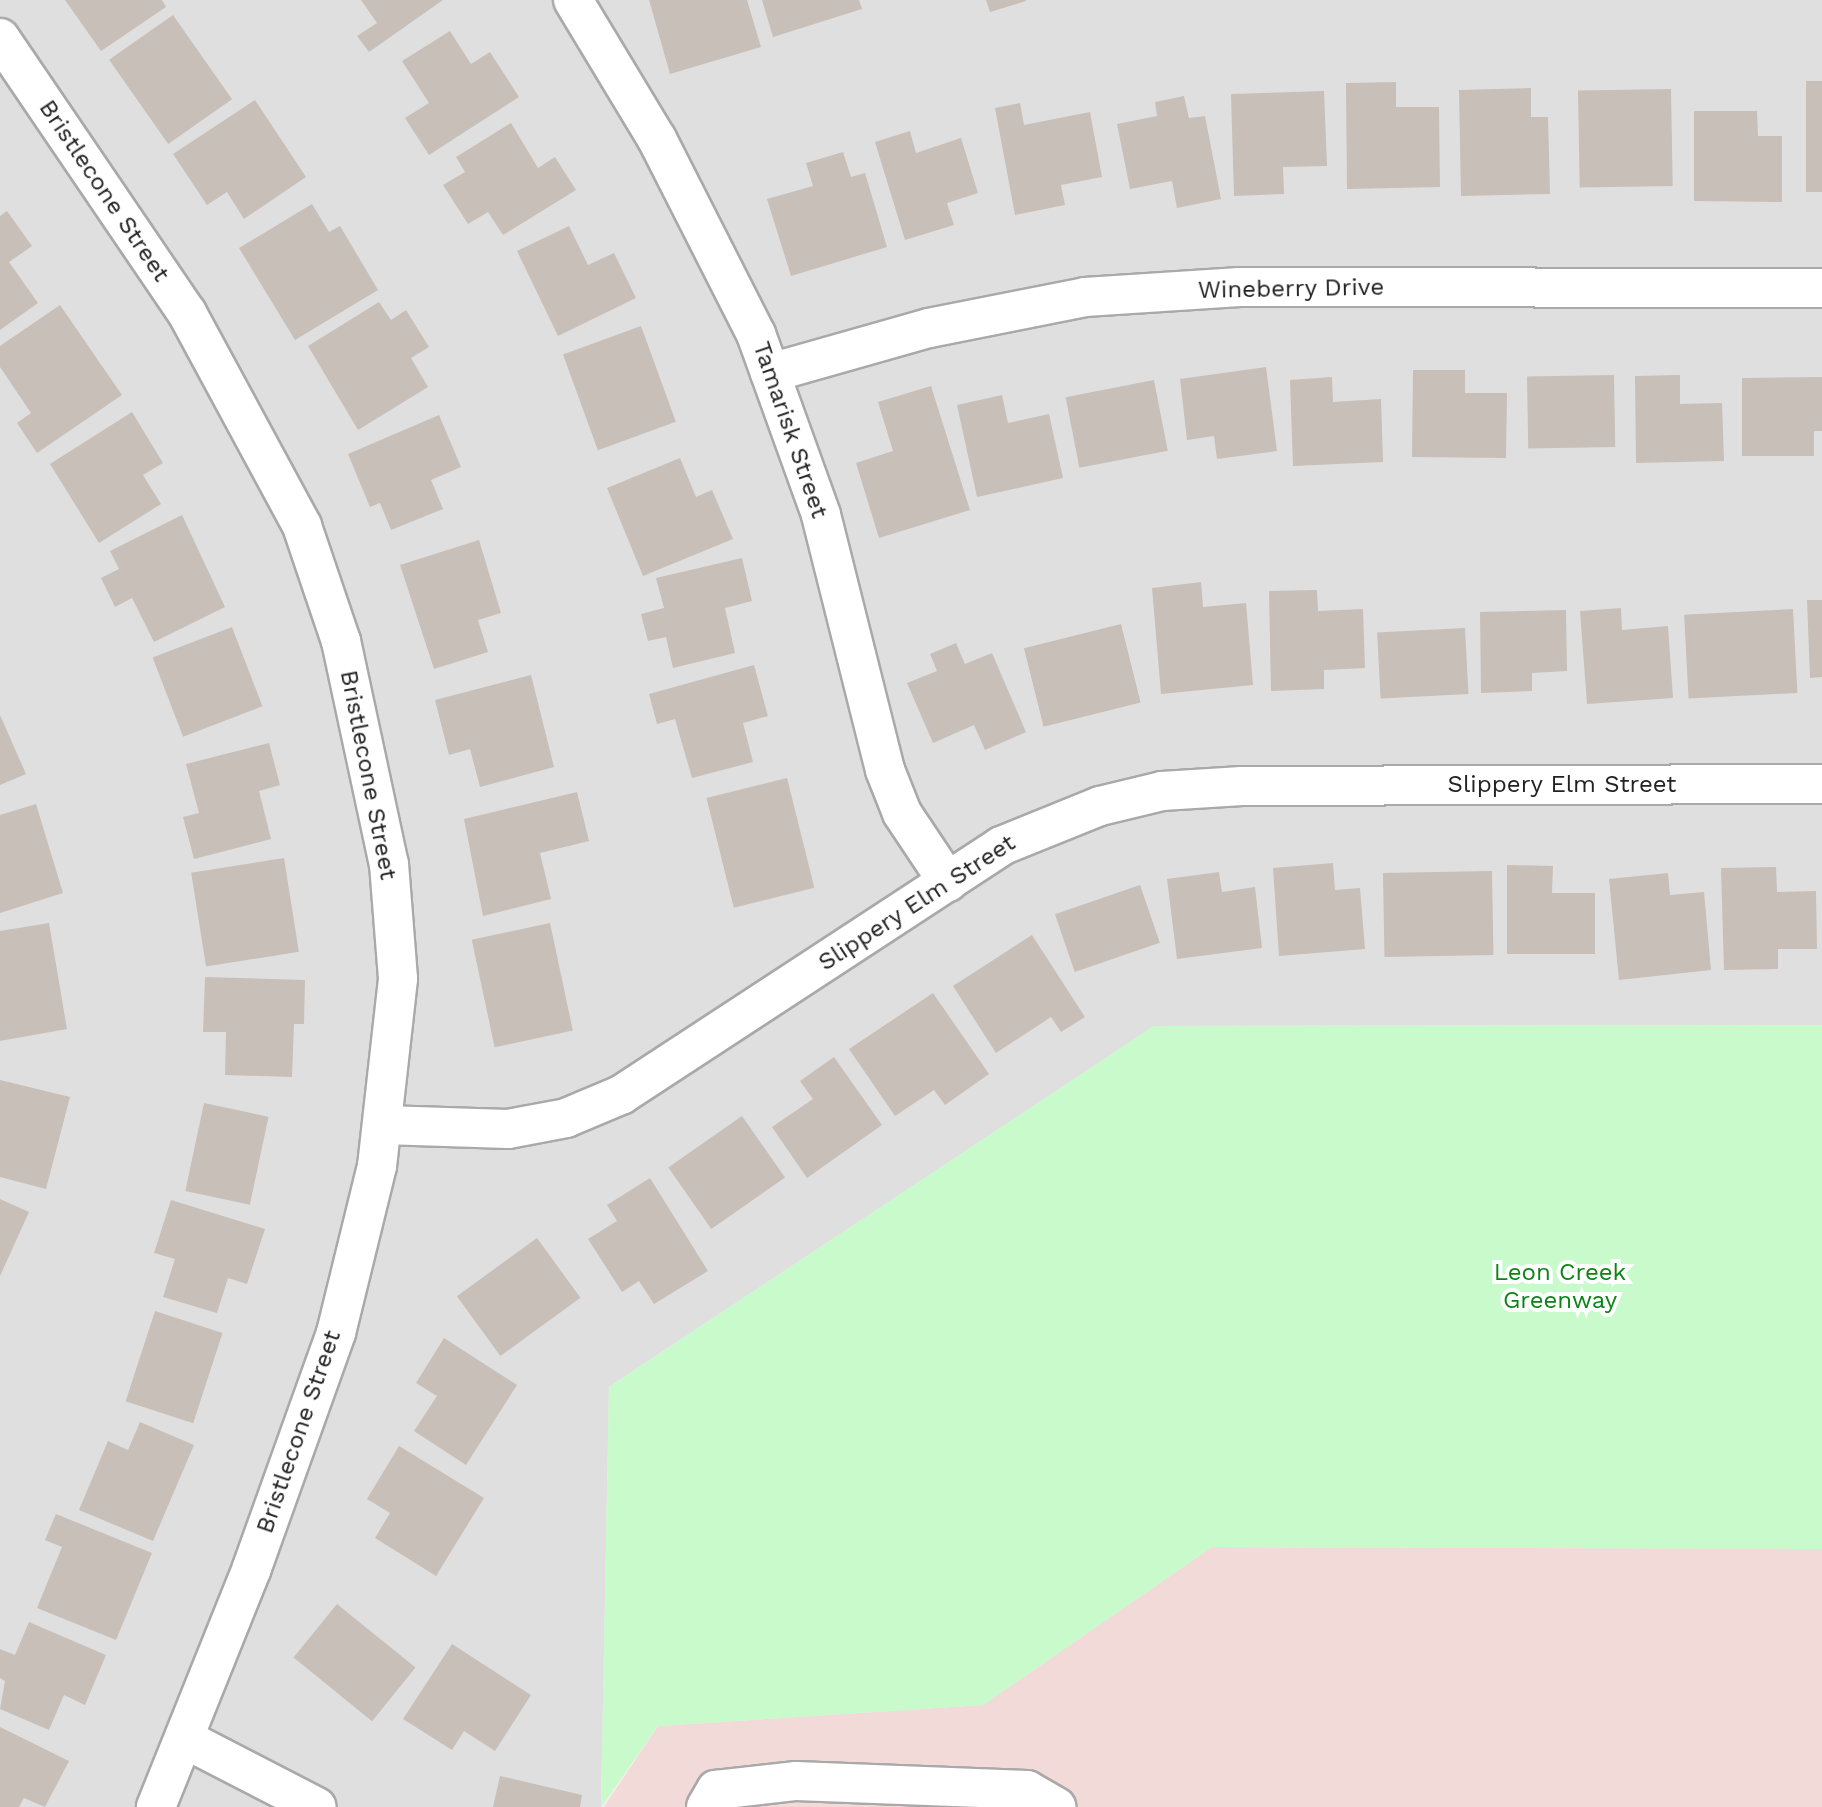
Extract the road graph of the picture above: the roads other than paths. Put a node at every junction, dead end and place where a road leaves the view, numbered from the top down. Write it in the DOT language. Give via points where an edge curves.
graph roads {
  1 [pos="573,0"];
  2 [pos="0,38"];
  3 [pos="1822,288"];
  4 [pos="770,373"];
  5 [pos="1822,784"];
  6 [pos="948,882"];
  7 [pos="383,1125"];
  8 [pos="185,1739"];
  9 [pos="156,1807"];
  10 [pos="317,1807"];
  11 [pos="706,1807"];
  12 [pos="1057,1807"];
  1 -- 4 [label="street, Tamarisk Street" via="657,139 756,334"];
  2 -- 7 [label="street, Bristlecone Street" via="187,313 302,526 341,641 389,864 398,979"];
  3 -- 4 [label="street, Wineberry Drive" via="1240,287 1085,297 929,328"];
  4 -- 6 [label="street, Tamarisk Street" via="821,515 885,770 902,813"];
  5 -- 6 [label="street, Slippery Elm Street" via="1242,786 1162,791 1033,830"];
  6 -- 7 [label="street, Slippery Elm Street" via="621,1095 566,1118 508,1129"];
  7 -- 8 [label="street, Bristlecone Street" via="336,1333"];
  8 -- 9 [label="street, Bristlecone Street"];
  8 -- 10 [label="street"];
  11 -- 12 [label="street" via="716,1790 796,1781 1027,1790"];
}
